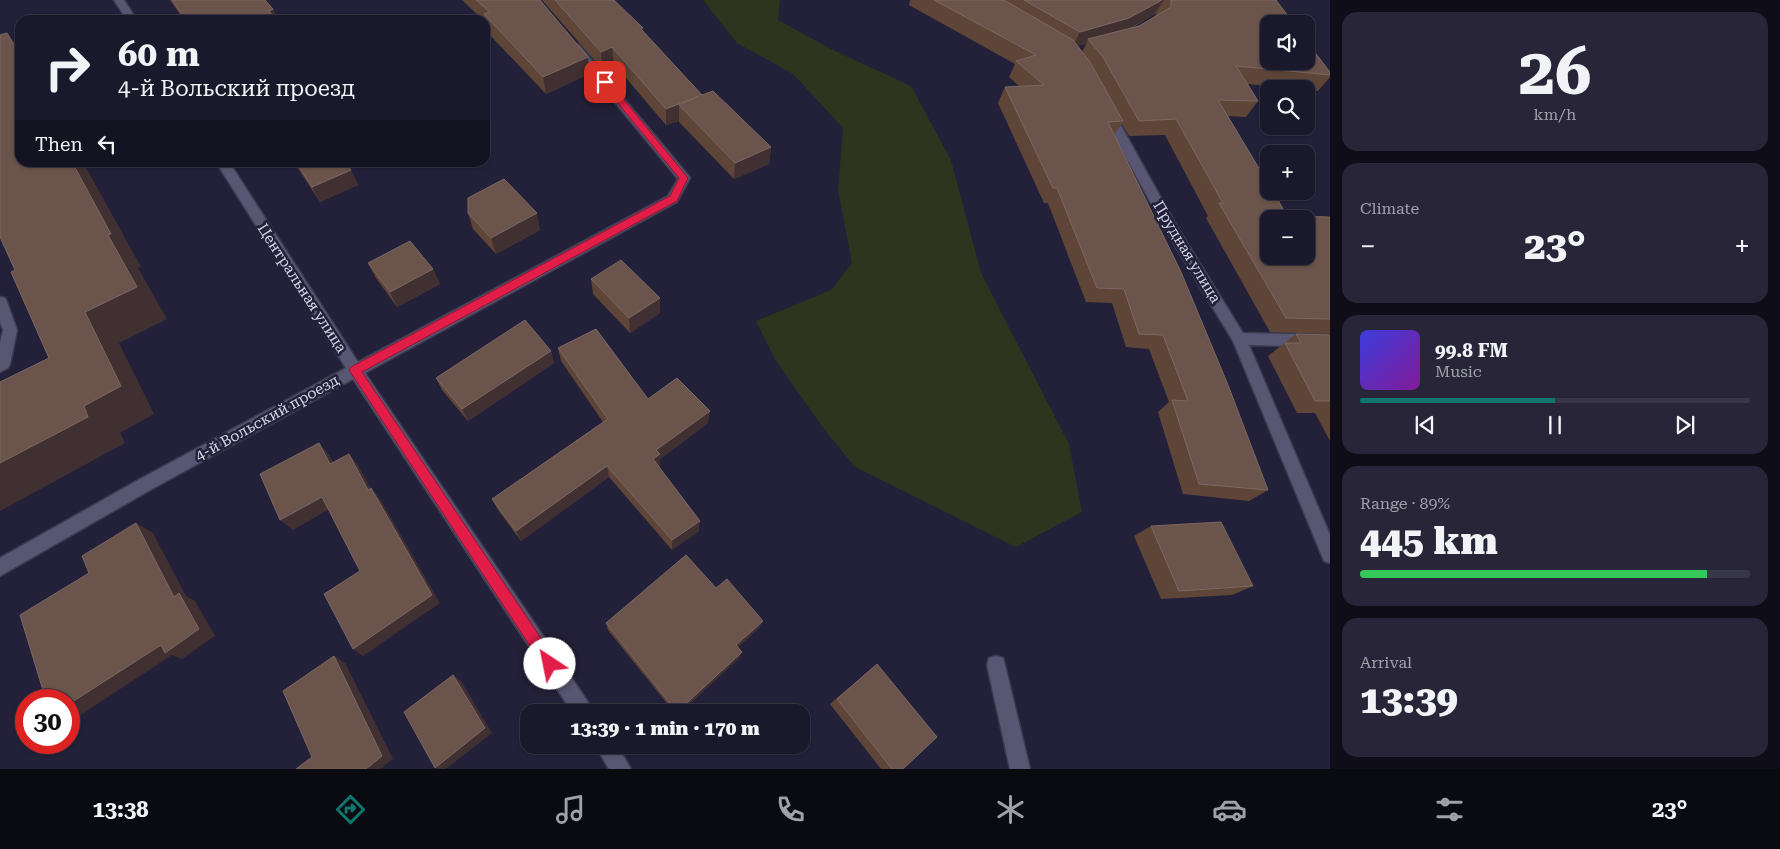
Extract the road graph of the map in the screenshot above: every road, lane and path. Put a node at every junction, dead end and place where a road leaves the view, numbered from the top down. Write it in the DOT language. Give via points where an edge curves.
graph roads {
  1 [pos="119,0"];
  2 [pos="129,15"];
  3 [pos="566,36"];
  4 [pos="1101,101"];
  5 [pos="225,167"];
  6 [pos="0,302"];
  7 [pos="1239,340"];
  8 [pos="1330,341"];
  9 [pos="0,366"];
  10 [pos="354,370"];
  11 [pos="1330,555"];
  12 [pos="0,567"];
  13 [pos="996,665"];
  14 [pos="578,704"];
  15 [pos="610,754"];
  16 [pos="620,769"];
  17 [pos="1020,769"];
  1 -- 2 [label="street"];
  3 -- 10 [label="street, 4-й Вольский проезд" via="684,178 673,199"];
  4 -- 7 [label="street, Прудная улица" via="1171,228"];
  5 -- 10 [label="street, Центральная улица"];
  6 -- 9 [label="street" via="10,330"];
  7 -- 8 [label="street"];
  7 -- 11 [label="street, Прудная улица"];
  10 -- 12 [label="street, 4-й Вольский проезд"];
  10 -- 14 [label="street, Центральная улица"];
  13 -- 17 [label="street"];
  15 -- 16 [label="street"];
}
